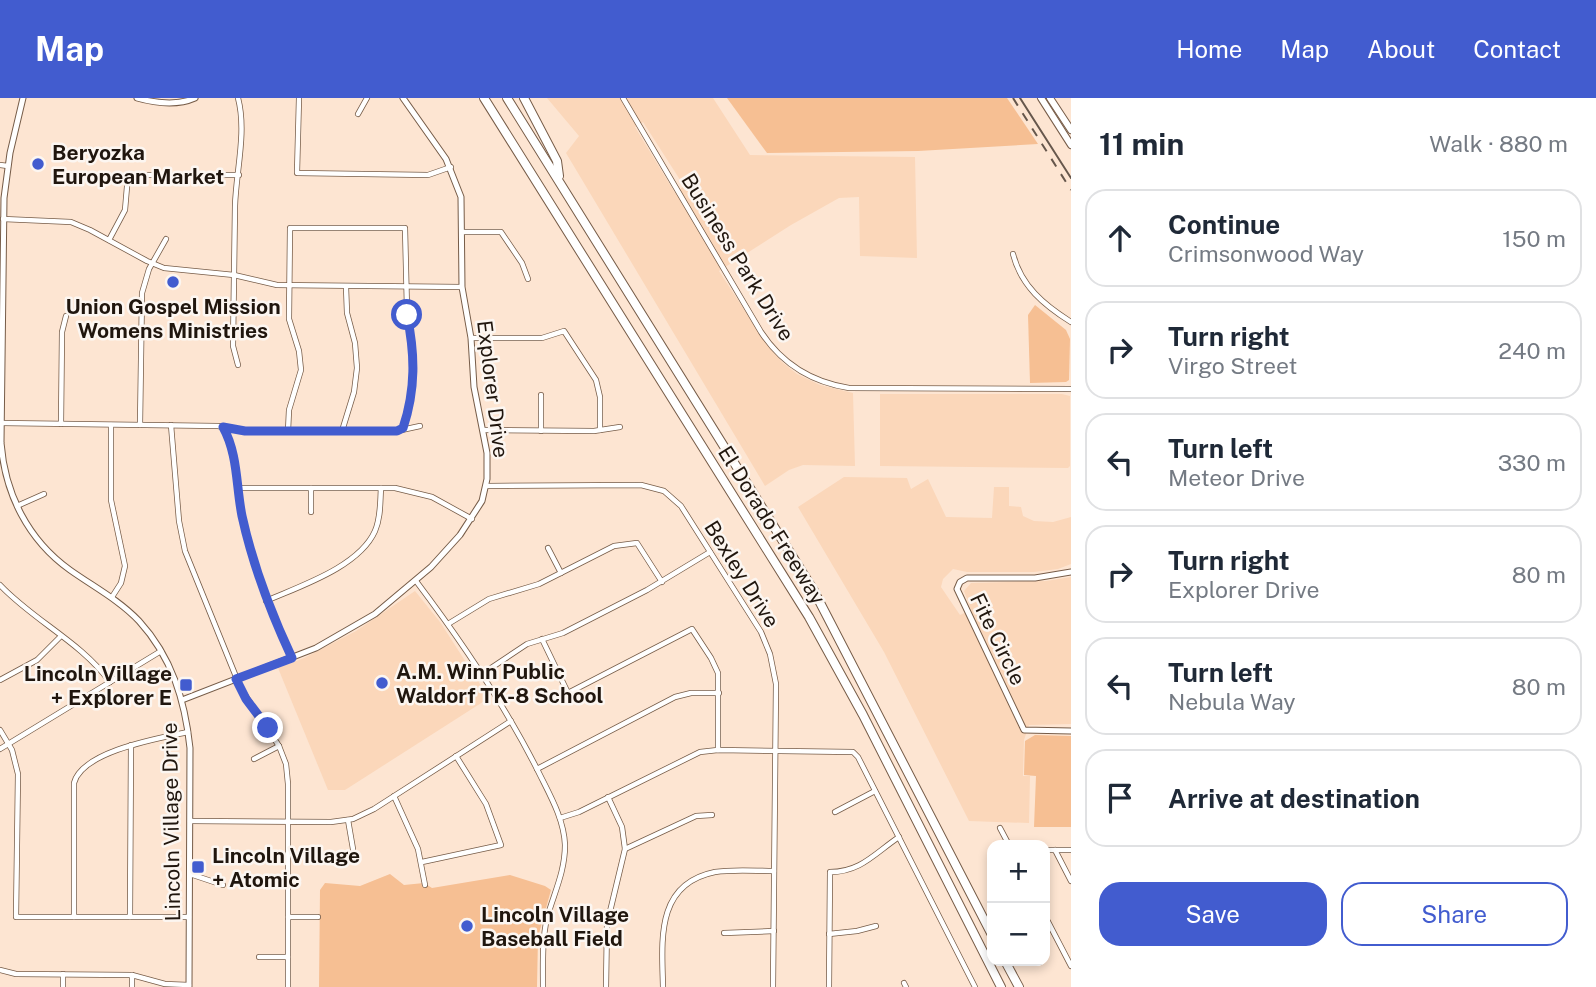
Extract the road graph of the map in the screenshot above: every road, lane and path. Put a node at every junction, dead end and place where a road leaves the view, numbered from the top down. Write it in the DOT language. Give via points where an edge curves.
graph roads {
  1 [pos="23,98"];
  2 [pos="137,98"];
  3 [pos="195,98"];
  4 [pos="238,98"];
  5 [pos="299,98"];
  6 [pos="367,98"];
  7 [pos="403,98"];
  8 [pos="483,98"];
  9 [pos="507,98"];
  10 [pos="524,98"];
  11 [pos="623,98"];
  12 [pos="1041,98"];
  13 [pos="1050,98"];
  14 [pos="358,114"];
  15 [pos="1071,131"];
  16 [pos="1071,145"];
  17 [pos="0,165"];
  18 [pos="8,166"];
  19 [pos="451,167"];
  20 [pos="239,176"];
  21 [pos="560,183"];
  22 [pos="2,219"];
  23 [pos="463,232"];
  24 [pos="166,239"];
  25 [pos="109,240"];
  26 [pos="1013,254"];
  27 [pos="153,264"];
  28 [pos="234,275"];
  29 [pos="528,279"];
  30 [pos="290,286"];
  31 [pos="346,287"];
  32 [pos="407,287"];
  33 [pos="462,287"];
  34 [pos="66,316"];
  35 [pos="1071,322"];
  36 [pos="471,338"];
  37 [pos="238,365"];
  38 [pos="1071,389"];
  39 [pos="1,394"];
  40 [pos="541,395"];
  41 [pos="1,423"];
  42 [pos="61,424"];
  43 [pos="111,425"];
  44 [pos="140,425"];
  45 [pos="171,425"];
  46 [pos="420,426"];
  47 [pos="223,427"];
  48 [pos="620,427"];
  49 [pos="403,428"];
  50 [pos="484,430"];
  51 [pos="600,430"];
  52 [pos="288,431"];
  53 [pos="342,431"];
  54 [pos="541,431"];
  55 [pos="486,485"];
  56 [pos="238,488"];
  57 [pos="311,488"];
  58 [pos="381,488"];
  59 [pos="44,494"];
  60 [pos="17,506"];
  61 [pos="311,512"];
  62 [pos="472,519"];
  63 [pos="548,548"];
  64 [pos="710,552"];
  65 [pos="1071,572"];
  66 [pos="561,573"];
  67 [pos="416,581"];
  68 [pos="662,582"];
  69 [pos="0,585"];
  70 [pos="112,597"];
  71 [pos="266,601"];
  72 [pos="448,624"];
  73 [pos="61,636"];
  74 [pos="542,639"];
  75 [pos="161,651"];
  76 [pos="292,658"];
  77 [pos="482,674"];
  78 [pos="236,679"];
  79 [pos="0,680"];
  80 [pos="110,682"];
  81 [pos="719,693"];
  82 [pos="182,701"];
  83 [pos="511,721"];
  84 [pos="0,730"];
  85 [pos="1071,731"];
  86 [pos="188,732"];
  87 [pos="8,744"];
  88 [pos="131,746"];
  89 [pos="279,746"];
  90 [pos="0,748"];
  91 [pos="718,750"];
  92 [pos="776,751"];
  93 [pos="456,756"];
  94 [pos="254,759"];
  95 [pos="537,769"];
  96 [pos="875,791"];
  97 [pos="394,796"];
  98 [pos="608,797"];
  99 [pos="835,812"];
  100 [pos="712,815"];
  101 [pos="560,818"];
  102 [pos="348,820"];
  103 [pos="190,821"];
  104 [pos="288,822"];
  105 [pos="1000,828"];
  106 [pos="899,837"];
  107 [pos="1006,840"];
  108 [pos="353,849"];
  109 [pos="625,849"];
  110 [pos="1050,850"];
  111 [pos="1055,850"];
  112 [pos="1071,850"];
  113 [pos="422,862"];
  114 [pos="774,871"];
  115 [pos="190,874"];
  116 [pos="1071,881"];
  117 [pos="223,885"];
  118 [pos="425,885"];
  119 [pos="74,917"];
  120 [pos="130,917"];
  121 [pos="189,917"];
  122 [pos="288,917"];
  123 [pos="318,917"];
  124 [pos="987,925"];
  125 [pos="876,926"];
  126 [pos="1050,926"];
  127 [pos="774,931"];
  128 [pos="724,933"];
  129 [pos="829,934"];
  130 [pos="1071,947"];
  131 [pos="1062,951"];
  132 [pos="260,957"];
  133 [pos="288,957"];
  134 [pos="1008,966"];
  135 [pos="1071,966"];
  136 [pos="0,971"];
  137 [pos="63,974"];
  138 [pos="132,975"];
  139 [pos="189,986"];
  140 [pos="63,987"];
  141 [pos="132,987"];
  142 [pos="288,987"];
  143 [pos="543,987"];
  144 [pos="606,987"];
  145 [pos="663,987"];
  146 [pos="774,987"];
  147 [pos="829,987"];
  148 [pos="975,987"];
  149 [pos="1001,987"];
  150 [pos="1019,987"];
  1 -- 18 [label="street, Lincoln Village Drive"];
  2 -- 3 [label="street" via="166,103"];
  4 -- 20 [label="street"];
  5 -- 19 [label="street" via="297,173 428,174"];
  6 -- 14 [label="street"];
  7 -- 19 [label="street, Explorer Drive"];
  8 -- 149 [label="highway, El Dorado Freeway" via="809,617"];
  9 -- 21 [label="highway, El Dorado Freeway"];
  10 -- 21 [label="highway" via="556,161"];
  11 -- 38 [label="street, Business Park Drive" via="761,332 794,368 821,382 849,388"];
  12 -- 16 [label="main road"];
  13 -- 15 [label="main road"];
  17 -- 18 [label="street"];
  18 -- 22 [label="street, Lincoln Village Drive"];
  19 -- 23 [label="street, Explorer Drive" via="461,197"];
  20 -- 25 [label="street" via="128,175 125,210"];
  20 -- 28 [label="street"];
  21 -- 124 [label="highway, El Dorado Freeway" via="814,591"];
  22 -- 25 [label="street" via="61,220"];
  22 -- 39 [label="street, Lincoln Village Drive"];
  23 -- 29 [label="street" via="502,232"];
  23 -- 33 [label="street, Explorer Drive"];
  24 -- 27 [label="street"];
  25 -- 27 [label="street"];
  26 -- 35 [label="street" via="1031,291"];
  27 -- 28 [label="street"];
  27 -- 44 [label="street" via="141,306"];
  28 -- 30 [label="street"];
  28 -- 37 [label="street"];
  30 -- 31 [label="street"];
  30 -- 32 [label="street" via="290,228 405,229"];
  30 -- 52 [label="street" via="289,319 300,370"];
  31 -- 32 [label="street"];
  31 -- 53 [label="street" via="357,368"];
  32 -- 33 [label="street"];
  32 -- 49 [label="street" via="414,366"];
  33 -- 36 [label="street, Explorer Drive"];
  34 -- 42 [label="street"];
  36 -- 50 [label="street, Explorer Drive" via="474,387"];
  36 -- 51 [label="street" via="542,338 564,331 596,380"];
  39 -- 41 [label="street, Lincoln Village Drive"];
  40 -- 54 [label="street"];
  41 -- 42 [label="street"];
  41 -- 60 [label="street, Lincoln Village Drive" via="4,465"];
  42 -- 43 [label="street"];
  43 -- 44 [label="street"];
  43 -- 70 [label="street" via="111,500 125,560 123,578"];
  44 -- 45 [label="street"];
  45 -- 47 [label="street"];
  45 -- 78 [label="street" via="181,536"];
  46 -- 49 [label="street"];
  47 -- 52 [label="street"];
  47 -- 56 [label="street" via="233,449"];
  48 -- 51 [label="street"];
  49 -- 53 [label="street"];
  50 -- 54 [label="street"];
  50 -- 55 [label="street, Explorer Drive"];
  51 -- 54 [label="street"];
  52 -- 53 [label="street"];
  55 -- 62 [label="street, Explorer Drive"];
  55 -- 64 [label="street, Bexley Drive" via="653,487 678,502"];
  56 -- 57 [label="street"];
  56 -- 71 [label="street"];
  57 -- 58 [label="street"];
  57 -- 61 [label="street"];
  58 -- 62 [label="street" via="432,497"];
  58 -- 71 [label="street" via="377,524 365,545 324,575"];
  59 -- 60 [label="street"];
  60 -- 70 [label="street, Lincoln Village Drive" via="50,554"];
  62 -- 67 [label="street, Explorer Drive"];
  63 -- 66 [label="street"];
  64 -- 68 [label="street"];
  64 -- 92 [label="street, Bexley Drive" via="770,654 775,678"];
  65 -- 85 [label="street, Fite Circle" via="1035,578 967,578 957,589 1024,730"];
  66 -- 68 [label="street" via="614,546 637,543"];
  66 -- 72 [label="street" via="489,598"];
  67 -- 72 [label="street"];
  67 -- 76 [label="street, Explorer Drive" via="356,625"];
  68 -- 74 [label="street" via="563,633"];
  69 -- 73 [label="street"];
  70 -- 75 [label="street, Lincoln Village Drive" via="137,619"];
  71 -- 76 [label="street"];
  72 -- 77 [label="street"];
  73 -- 79 [label="street" via="37,660"];
  73 -- 80 [label="street" via="89,657"];
  74 -- 77 [label="street"];
  74 -- 81 [label="street" via="568,693 692,629 717,668"];
  75 -- 80 [label="street"];
  75 -- 82 [label="street, Lincoln Village Drive"];
  76 -- 78 [label="street, Explorer Drive"];
  77 -- 83 [label="street"];
  78 -- 82 [label="street, Explorer Drive"];
  78 -- 89 [label="street"];
  80 -- 87 [label="street"];
  81 -- 91 [label="street"];
  81 -- 95 [label="street" via="676,697"];
  82 -- 86 [label="street, Lincoln Village Drive"];
  83 -- 93 [label="street"];
  83 -- 95 [label="street"];
  84 -- 87 [label="street"];
  86 -- 88 [label="street"];
  86 -- 103 [label="street, Lincoln Village Drive"];
  87 -- 90 [label="street"];
  87 -- 119 [label="street" via="18,774 16,917"];
  88 -- 119 [label="street" via="97,760 75,777"];
  88 -- 120 [label="street"];
  89 -- 94 [label="street"];
  89 -- 104 [label="street" via="288,777"];
  91 -- 92 [label="street"];
  91 -- 98 [label="street" via="688,757"];
  92 -- 96 [label="street" via="851,751"];
  92 -- 114 [label="street, Bexley Drive"];
  93 -- 97 [label="street"];
  93 -- 113 [label="street" via="486,804 501,845"];
  95 -- 101 [label="street"];
  96 -- 99 [label="street"];
  96 -- 106 [label="street"];
  97 -- 102 [label="street"];
  97 -- 113 [label="street"];
  98 -- 101 [label="street"];
  98 -- 109 [label="street" via="622,827"];
  100 -- 109 [label="street" via="696,816"];
  101 -- 143 [label="street" via="565,860 545,927"];
  102 -- 104 [label="street"];
  102 -- 108 [label="street"];
  103 -- 104 [label="street"];
  103 -- 115 [label="street, Lincoln Village Drive"];
  104 -- 122 [label="street"];
  105 -- 107 [label="street"];
  106 -- 129 [label="street" via="860,867 830,872"];
  106 -- 148 [label="street"];
  109 -- 144 [label="street" via="608,919"];
  110 -- 111 [label="street"];
  111 -- 112 [label="street"];
  111 -- 116 [label="street"];
  113 -- 118 [label="street"];
  114 -- 127 [label="street, Bexley Drive"];
  114 -- 145 [label="street" via="714,872 680,891 663,925"];
  115 -- 117 [label="street"];
  115 -- 121 [label="street, Lincoln Village Drive"];
  119 -- 120 [label="street"];
  120 -- 121 [label="street"];
  121 -- 139 [label="street, Lincoln Village Drive"];
  122 -- 123 [label="street"];
  122 -- 133 [label="street"];
  125 -- 129 [label="street"];
  126 -- 131 [label="street"];
  127 -- 128 [label="street"];
  127 -- 146 [label="street, Bexley Drive"];
  129 -- 147 [label="street"];
  130 -- 131 [label="street"];
  131 -- 135 [label="street"];
  132 -- 133 [label="street"];
  133 -- 142 [label="street"];
  134 -- 150 [label="highway"];
  136 -- 137 [label="street"];
  137 -- 138 [label="street"];
  137 -- 140 [label="street"];
  138 -- 139 [label="street"];
  138 -- 141 [label="street"];
}
